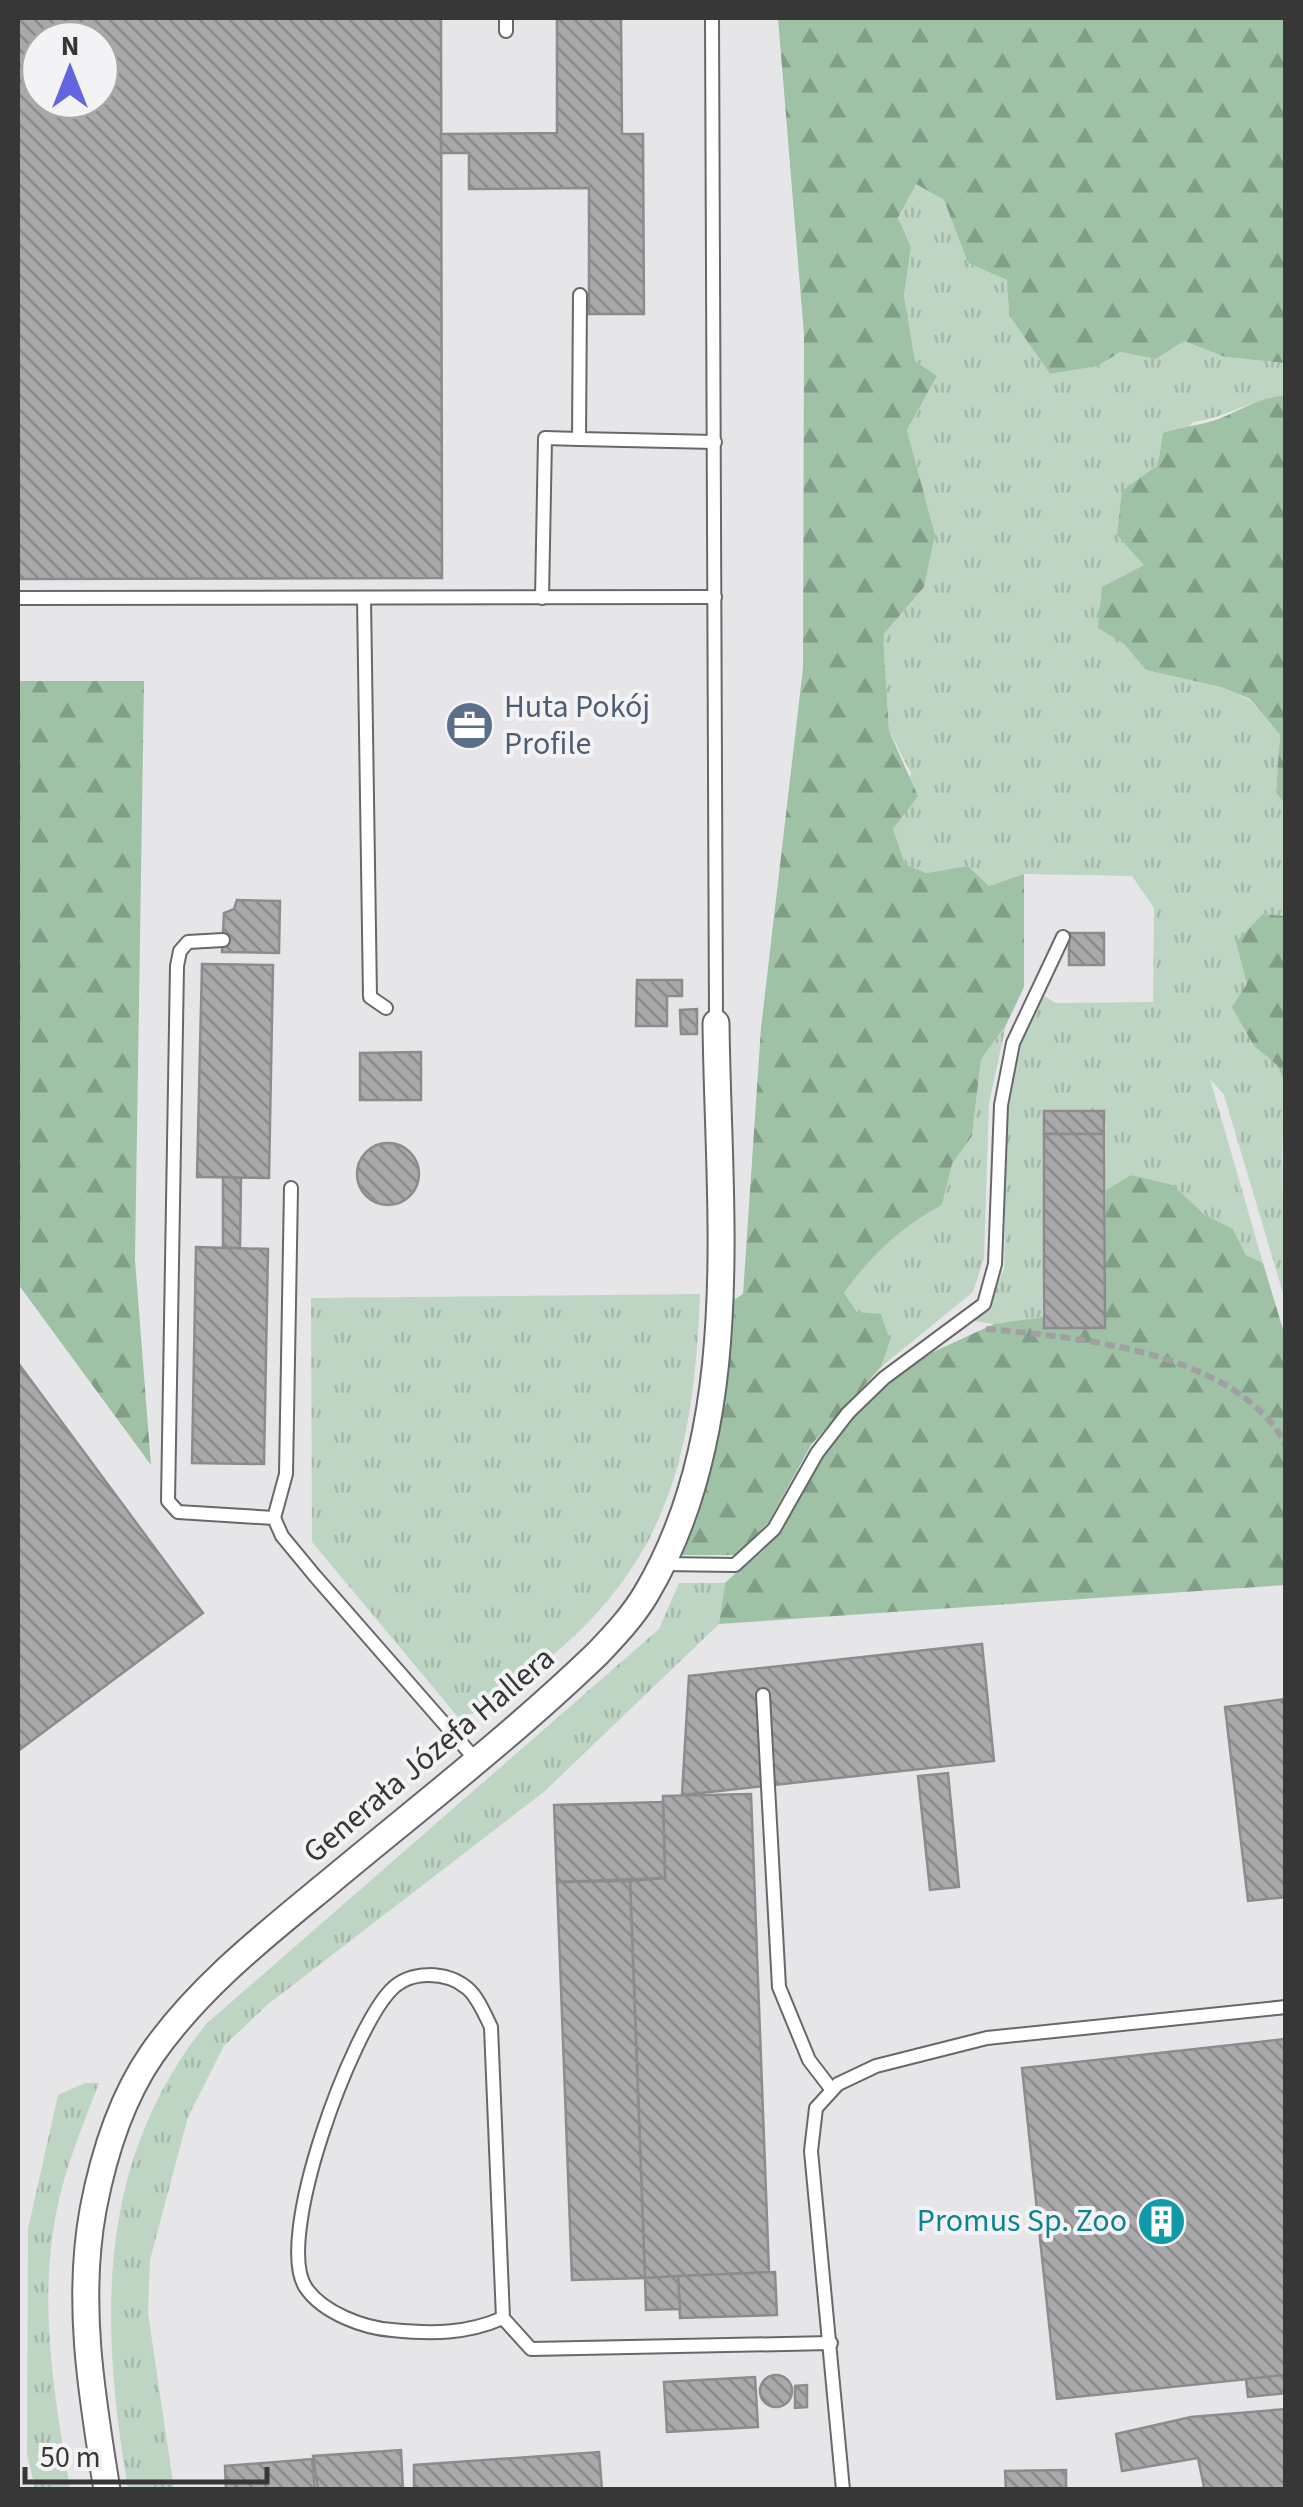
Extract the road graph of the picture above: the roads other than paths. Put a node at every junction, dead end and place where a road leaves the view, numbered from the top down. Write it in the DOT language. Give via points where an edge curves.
graph roads {
  1 [pos="712,18"];
  2 [pos="580,295"];
  3 [pos="579,439"];
  4 [pos="715,442"];
  5 [pos="716,597"];
  6 [pos="18,598"];
  7 [pos="364,598"];
  8 [pos="542,598"];
  9 [pos="1063,936"];
  10 [pos="223,940"];
  11 [pos="386,1008"];
  12 [pos="716,1024"];
  13 [pos="291,1188"];
  14 [pos="274,1518"];
  15 [pos="662,1564"];
  16 [pos="763,1696"];
  17 [pos="476,1760"];
  18 [pos="1286,2008"];
  19 [pos="832,2090"];
  20 [pos="503,2318"];
  21 [pos="831,2343"];
  22 [pos="107,2490"];
  23 [pos="843,2490"];
  1 -- 4 [label="lane"];
  2 -- 3 [label="lane"];
  3 -- 4 [label="lane"];
  3 -- 8 [label="lane" via="545,438"];
  4 -- 5 [label="lane"];
  5 -- 8 [label="lane"];
  5 -- 12 [label="lane"];
  6 -- 7 [label="lane"];
  7 -- 8 [label="lane"];
  7 -- 11 [label="lane" via="370,997"];
  9 -- 15 [label="lane" via="1013,1044 1001,1106 995,1264 984,1304 848,1413 817,1452 774,1529 735,1566"];
  10 -- 14 [label="lane" via="188,942 177,966 168,1500 178,1512"];
  12 -- 15 [label="street, Generała Józefa Hallera" via="714,1382 698,1467"];
  13 -- 14 [label="lane" via="286,1474"];
  14 -- 17 [label="lane" via="315,1576"];
  15 -- 17 [label="street, Generała Józefa Hallera" via="598,1654"];
  16 -- 19 [label="lane" via="780,1987 809,2060"];
  17 -- 22 [label="street, Generała Józefa Hallera" via="254,1944 186,2011 150,2056 124,2106 93,2212 86,2280 88,2374"];
  18 -- 19 [label="lane" via="987,2038 876,2066"];
  19 -- 21 [label="lane" via="816,2108 811,2151"];
  20 -- 20 [label="lane" via="491,2027 469,1989 422,1975 391,1990 348,2068 304,2197 296,2250 304,2287 330,2309 372,2329 472,2332"];
  20 -- 21 [label="lane" via="532,2349"];
  21 -- 23 [label="lane"];
}
